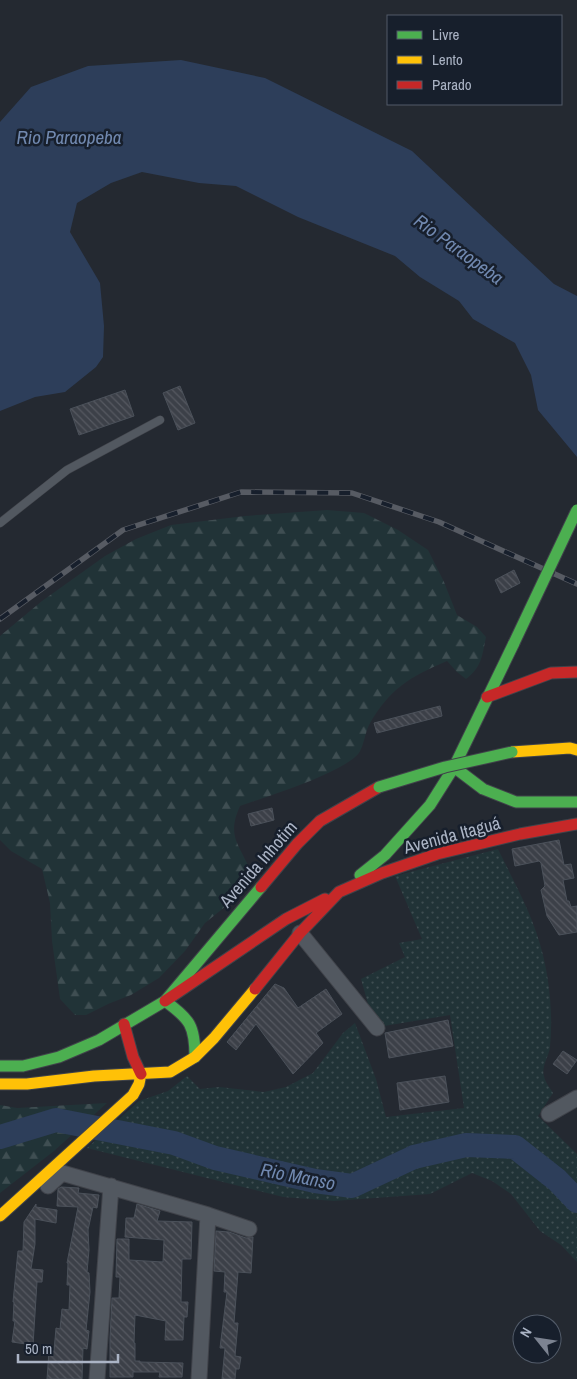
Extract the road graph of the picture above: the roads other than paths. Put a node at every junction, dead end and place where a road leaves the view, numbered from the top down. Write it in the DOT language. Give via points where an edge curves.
graph roads {
  1 [pos="160,420"];
  2 [pos="577,510"];
  3 [pos="0,522"];
  4 [pos="577,672"];
  5 [pos="487,697"];
  6 [pos="577,750"];
  7 [pos="454,767"];
  8 [pos="577,802"];
  9 [pos="577,823"];
  10 [pos="339,892"];
  11 [pos="300,933"];
  12 [pos="165,1001"];
  13 [pos="124,1024"];
  14 [pos="377,1028"];
  15 [pos="195,1057"];
  16 [pos="0,1066"];
  17 [pos="141,1074"];
  18 [pos="0,1084"];
  19 [pos="577,1098"];
  20 [pos="549,1114"];
  21 [pos="111,1186"];
  22 [pos="28,1190"];
  23 [pos="208,1214"];
  24 [pos="0,1216"];
  25 [pos="249,1229"];
  26 [pos="97,1379"];
  27 [pos="199,1379"];
  1 -- 3 [label="lane" via="67,470"];
  2 -- 5 [label="main road, bridge"];
  4 -- 5 [label="main road" via="551,674"];
  5 -- 7 [label="main road"];
  6 -- 12 [label="main road, Avenida Inhotim, bridge" via="512,752 445,767 379,787 320,821"];
  7 -- 8 [label="main road" via="483,789 517,806"];
  7 -- 10 [label="main road" via="409,830 385,855"];
  8 -- 9 [label="street"];
  9 -- 10 [label="main road, Avenida Itaguá" via="520,830 437,854"];
  10 -- 11 [label="main road"];
  10 -- 12 [label="main road" via="286,919"];
  11 -- 14 [label="street"];
  11 -- 15 [label="main road"];
  12 -- 13 [label="main road, Avenida Inhotim"];
  12 -- 15 [label="main road" via="191,1024 196,1037"];
  13 -- 16 [label="main road, Avenida Inhotim" via="100,1040 59,1057 23,1066"];
  13 -- 17 [label="main road"];
  15 -- 17 [label="main road" via="170,1072"];
  17 -- 18 [label="main road"];
  17 -- 22 [label="main road" via="132,1095"];
  19 -- 20 [label="street"];
  21 -- 22 [label="street" via="62,1173 43,1191"];
  21 -- 23 [label="street"];
  21 -- 26 [label="street"];
  22 -- 24 [label="main road"];
  23 -- 25 [label="street"];
  23 -- 27 [label="street"];
}
